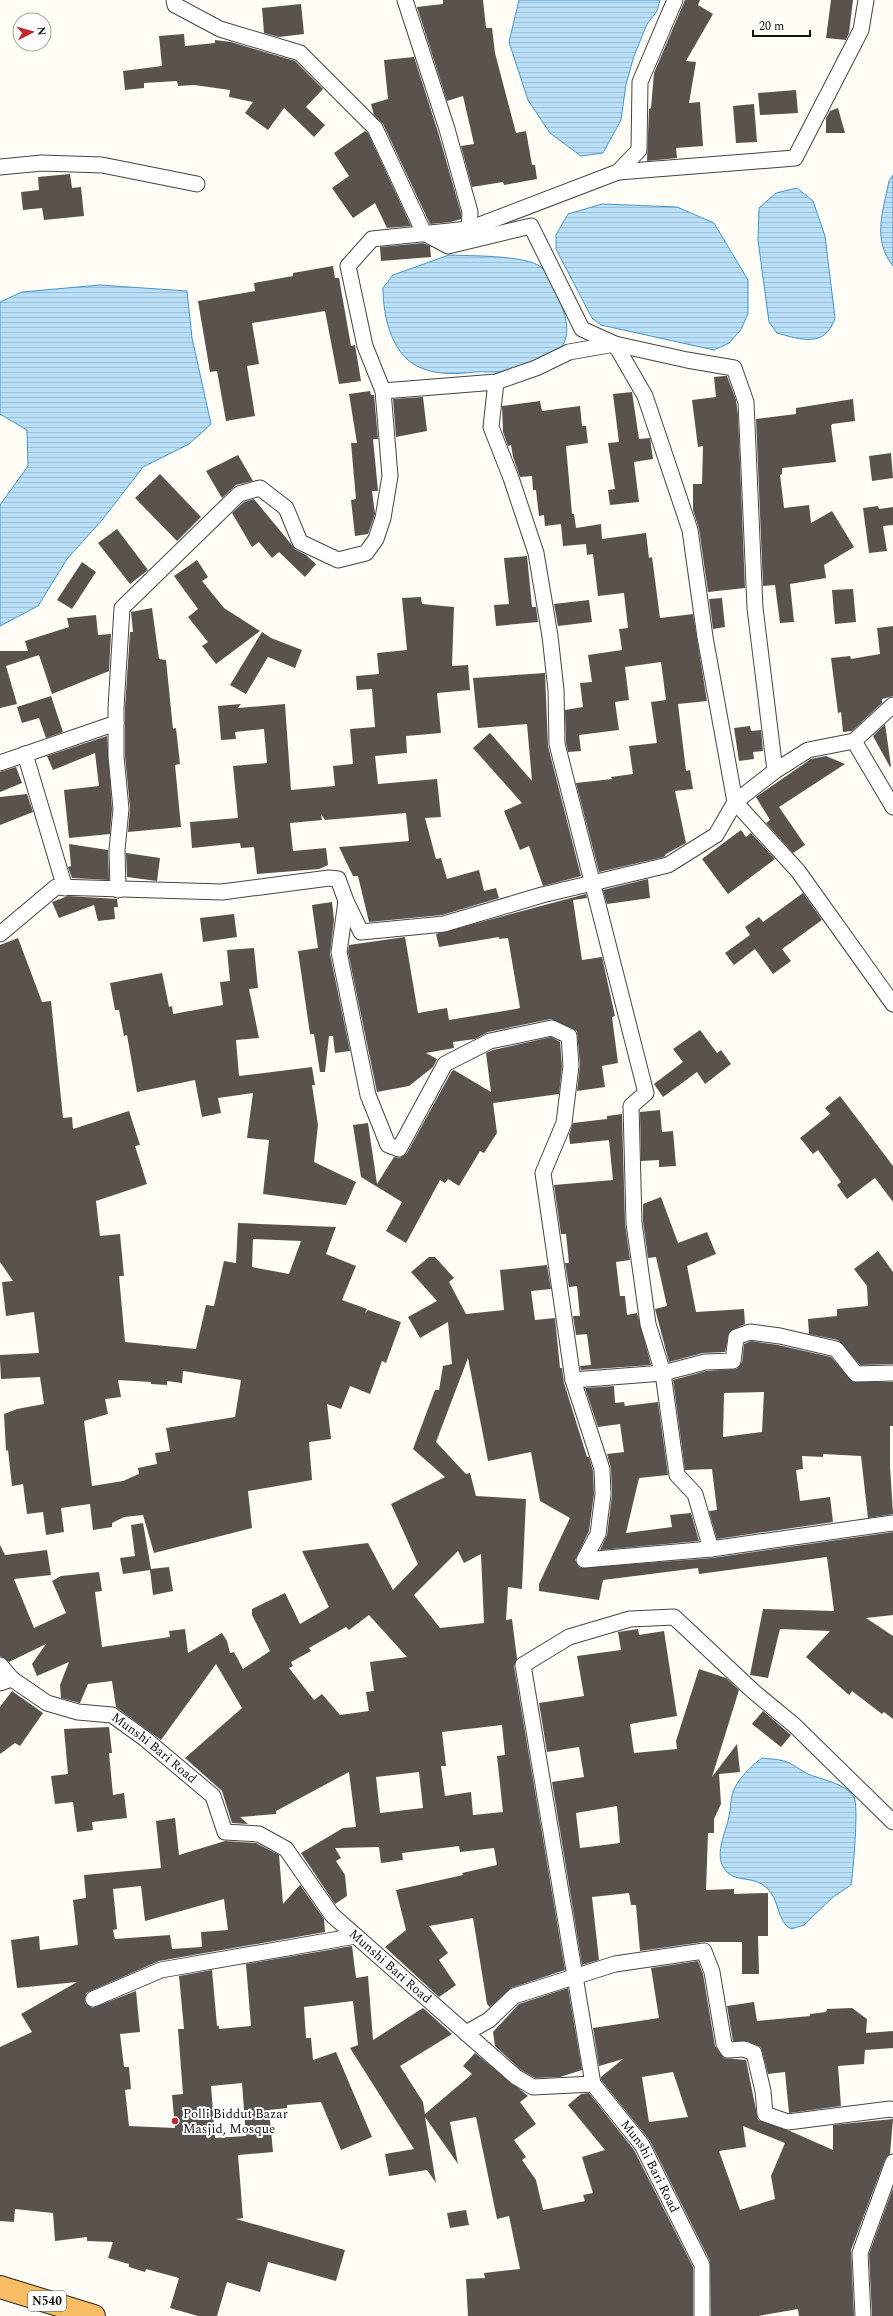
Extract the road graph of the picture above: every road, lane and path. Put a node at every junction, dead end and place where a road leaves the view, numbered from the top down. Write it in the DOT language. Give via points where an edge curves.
graph roads {
  1 [pos="174,0"];
  2 [pos="405,0"];
  3 [pos="674,0"];
  4 [pos="866,0"];
  5 [pos="0,167"];
  6 [pos="618,172"];
  7 [pos="197,184"];
  8 [pos="469,230"];
  9 [pos="424,233"];
  10 [pos="615,344"];
  11 [pos="496,382"];
  12 [pos="383,391"];
  13 [pos="893,704"];
  14 [pos="116,723"];
  15 [pos="854,741"];
  16 [pos="25,754"];
  17 [pos="0,763"];
  18 [pos="775,771"];
  19 [pos="735,802"];
  20 [pos="893,807"];
  21 [pos="593,883"];
  22 [pos="65,888"];
  23 [pos="118,890"];
  24 [pos="346,901"];
  25 [pos="0,934"];
  26 [pos="893,1004"];
  27 [pos="663,1373"];
  28 [pos="893,1373"];
  29 [pos="573,1380"];
  30 [pos="893,1523"];
  31 [pos="711,1549"];
  32 [pos="0,1665"];
  33 [pos="6,1681"];
  34 [pos="893,1822"];
  35 [pos="356,1936"];
  36 [pos="575,1976"];
  37 [pos="93,1999"];
  38 [pos="466,2033"];
  39 [pos="593,2084"];
  40 [pos="893,2110"];
  41 [pos="893,2162"];
  42 [pos="0,2287"];
  43 [pos="94,2316"];
  44 [pos="702,2316"];
  45 [pos="863,2316"];
  1 -- 9 [label="street" via="175,5 220,29 300,53 375,128"];
  2 -- 8 [label="street" via="447,129 470,212"];
  3 -- 6 [label="street" via="640,82 639,150"];
  4 -- 6 [label="street" via="861,30 795,158"];
  5 -- 7 [label="street" via="42,163 102,165"];
  6 -- 8 [label="street"];
  8 -- 9 [label="street"];
  9 -- 10 [label="street" via="448,246 531,226 582,329"];
  9 -- 12 [label="street" via="372,239 348,266 365,346"];
  10 -- 11 [label="street" via="568,352 536,368"];
  10 -- 18 [label="street" via="734,368 746,402 755,608"];
  10 -- 19 [label="street" via="645,396 690,530 705,637"];
  11 -- 12 [label="street"];
  11 -- 21 [label="street" via="491,427 536,553 556,690 557,744"];
  12 -- 14 [label="street" via="390,476 383,518 376,539 366,553 338,560 324,554 300,542 286,508 260,488 239,494 122,608"];
  13 -- 15 [label="street"];
  14 -- 16 [label="street"];
  14 -- 23 [label="street" via="121,809 117,850"];
  15 -- 18 [label="street" via="808,750"];
  15 -- 20 [label="street"];
  16 -- 17 [label="street"];
  16 -- 22 [label="street"];
  18 -- 19 [label="street"];
  19 -- 21 [label="street" via="716,835 668,865"];
  19 -- 26 [label="street" via="798,871"];
  21 -- 24 [label="street" via="444,924 361,932"];
  21 -- 27 [label="street" via="646,1093 631,1106 634,1223 648,1324"];
  22 -- 23 [label="street"];
  22 -- 25 [label="street" via="56,887"];
  23 -- 24 [label="street" via="222,892 329,878 338,879"];
  24 -- 29 [label="street" via="339,952 368,1095 388,1145 399,1149 445,1064 490,1041 552,1028 569,1036 571,1066 564,1123 543,1173"];
  27 -- 28 [label="street" via="705,1362 733,1361 736,1337 750,1332 836,1349 856,1374"];
  27 -- 29 [label="street"];
  27 -- 31 [label="street" via="677,1475 695,1494"];
  29 -- 31 [label="street" via="602,1469 603,1494 598,1534 584,1560"];
  30 -- 31 [label="street"];
  32 -- 33 [label="street"];
  33 -- 35 [label="street, Munshi Bari Road" via="47,1703 78,1712 112,1716 144,1738 213,1796 225,1832 259,1834 286,1849 332,1915"];
  34 -- 36 [label="street" via="794,1725 754,1692 674,1617 630,1619 570,1637 523,1665"];
  35 -- 37 [label="street" via="162,1970"];
  35 -- 38 [label="street, Munshi Bari Road"];
  36 -- 38 [label="street" via="514,1996 489,2020"];
  36 -- 39 [label="street"];
  36 -- 40 [label="street" via="615,1964 704,1950 712,1972 724,2044 728,2050 744,2049 754,2053 763,2091 765,2114 788,2122"];
  38 -- 39 [label="street, Munshi Bari Road" via="516,2077 533,2087"];
  39 -- 44 [label="street, Munshi Bari Road" via="642,2145 702,2265"];
  41 -- 45 [label="street" via="860,2253"];
  42 -- 43 [label="highway, N540"];
}
